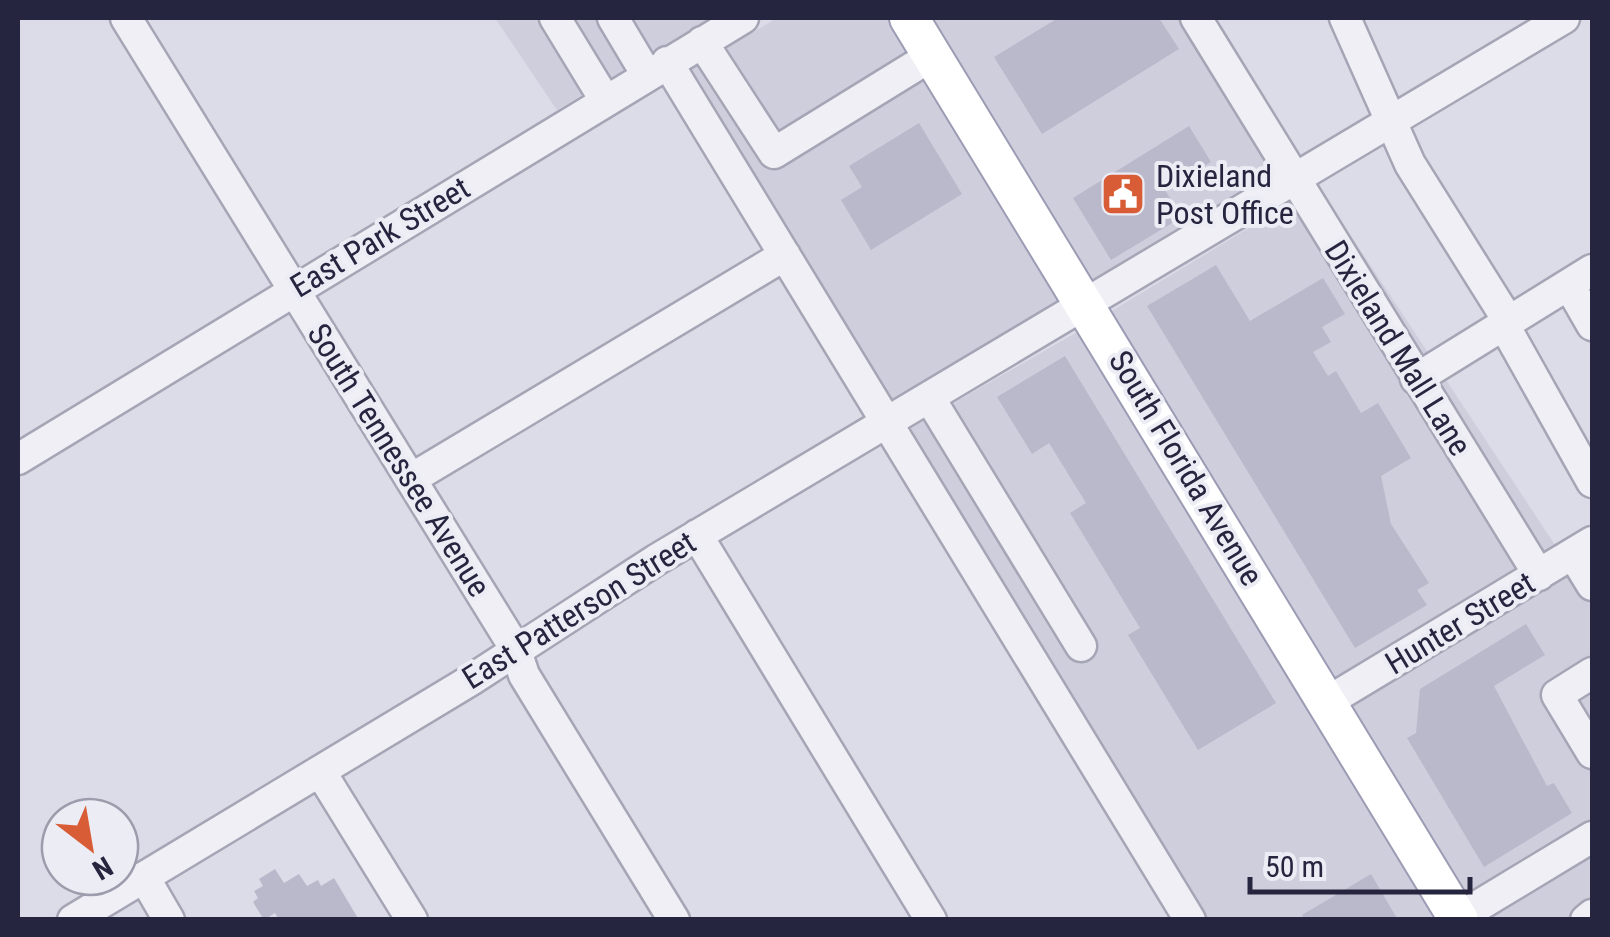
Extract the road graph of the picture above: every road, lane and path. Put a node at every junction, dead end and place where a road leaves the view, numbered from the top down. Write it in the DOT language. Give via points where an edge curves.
graph roads {
  1 [pos="126,18"];
  2 [pos="555,18"];
  3 [pos="613,18"];
  4 [pos="743,18"];
  5 [pos="910,18"];
  6 [pos="1196,18"];
  7 [pos="1344,18"];
  8 [pos="1564,18"];
  9 [pos="704,32"];
  10 [pos="933,55"];
  11 [pos="657,69"];
  12 [pos="605,100"];
  13 [pos="1394,120"];
  14 [pos="1295,180"];
  15 [pos="785,254"];
  16 [pos="1580,278"];
  17 [pos="294,290"];
  18 [pos="1088,306"];
  19 [pos="1506,324"];
  20 [pos="1592,325"];
  21 [pos="1416,379"];
  22 [pos="929,397"];
  23 [pos="888,421"];
  24 [pos="18,458"];
  25 [pos="410,479"];
  26 [pos="1592,482"];
  27 [pos="697,534"];
  28 [pos="1583,548"];
  29 [pos="1539,575"];
  30 [pos="1592,585"];
  31 [pos="1081,646"];
  32 [pos="515,648"];
  33 [pos="1592,674"];
  34 [pos="1327,702"];
  35 [pos="1592,753"];
  36 [pos="320,771"];
  37 [pos="1592,837"];
  38 [pos="144,877"];
  39 [pos="1592,916"];
  40 [pos="1459,919"];
  41 [pos="73,920"];
  42 [pos="170,920"];
  43 [pos="412,920"];
  44 [pos="674,920"];
  45 [pos="932,920"];
  46 [pos="1190,920"];
  47 [pos="1586,920"];
  1 -- 17 [label="street, South Tennessee Avenue"];
  2 -- 12 [label="street"];
  3 -- 11 [label="street"];
  4 -- 9 [label="street, East Park Street"];
  5 -- 10 [label="main road, South Florida Avenue"];
  6 -- 14 [label="street, Dixieland Mall Lane"];
  7 -- 13 [label="street"];
  8 -- 13 [label="street, East Patterson Street"];
  9 -- 10 [label="street" via="774,153"];
  9 -- 11 [label="street, East Park Street"];
  10 -- 18 [label="main road, South Florida Avenue"];
  11 -- 12 [label="street, East Park Street"];
  11 -- 15 [label="street"];
  12 -- 17 [label="street, East Park Street"];
  13 -- 14 [label="street, East Patterson Street"];
  13 -- 19 [label="street" via="1410,164"];
  14 -- 18 [label="street, East Patterson Street"];
  14 -- 21 [label="street, Dixieland Mall Lane"];
  15 -- 23 [label="street"];
  15 -- 25 [label="street"];
  16 -- 19 [label="street"];
  16 -- 20 [label="street"];
  17 -- 24 [label="street, East Park Street"];
  17 -- 25 [label="street, South Tennessee Avenue"];
  18 -- 22 [label="street, East Patterson Street"];
  18 -- 34 [label="main road, South Florida Avenue"];
  19 -- 21 [label="street"];
  19 -- 26 [label="street"];
  21 -- 29 [label="street, Dixieland Mall Lane"];
  22 -- 23 [label="street, East Patterson Street"];
  22 -- 31 [label="street"];
  23 -- 27 [label="street, East Patterson Street"];
  23 -- 46 [label="street"];
  25 -- 32 [label="street, South Tennessee Avenue"];
  27 -- 32 [label="street, East Patterson Street"];
  27 -- 45 [label="street"];
  28 -- 29 [label="street, Hunter Street"];
  28 -- 30 [label="street"];
  29 -- 34 [label="street, Hunter Street"];
  32 -- 36 [label="street, East Patterson Street"];
  32 -- 44 [label="street, South Tennessee Avenue" via="524,675"];
  33 -- 35 [label="street" via="1557,695"];
  34 -- 40 [label="main road, South Florida Avenue"];
  36 -- 38 [label="street, East Patterson Street"];
  36 -- 43 [label="street"];
  37 -- 40 [label="street"];
  38 -- 41 [label="street, East Patterson Street"];
  38 -- 42 [label="street"];
  39 -- 47 [label="street"];
}
